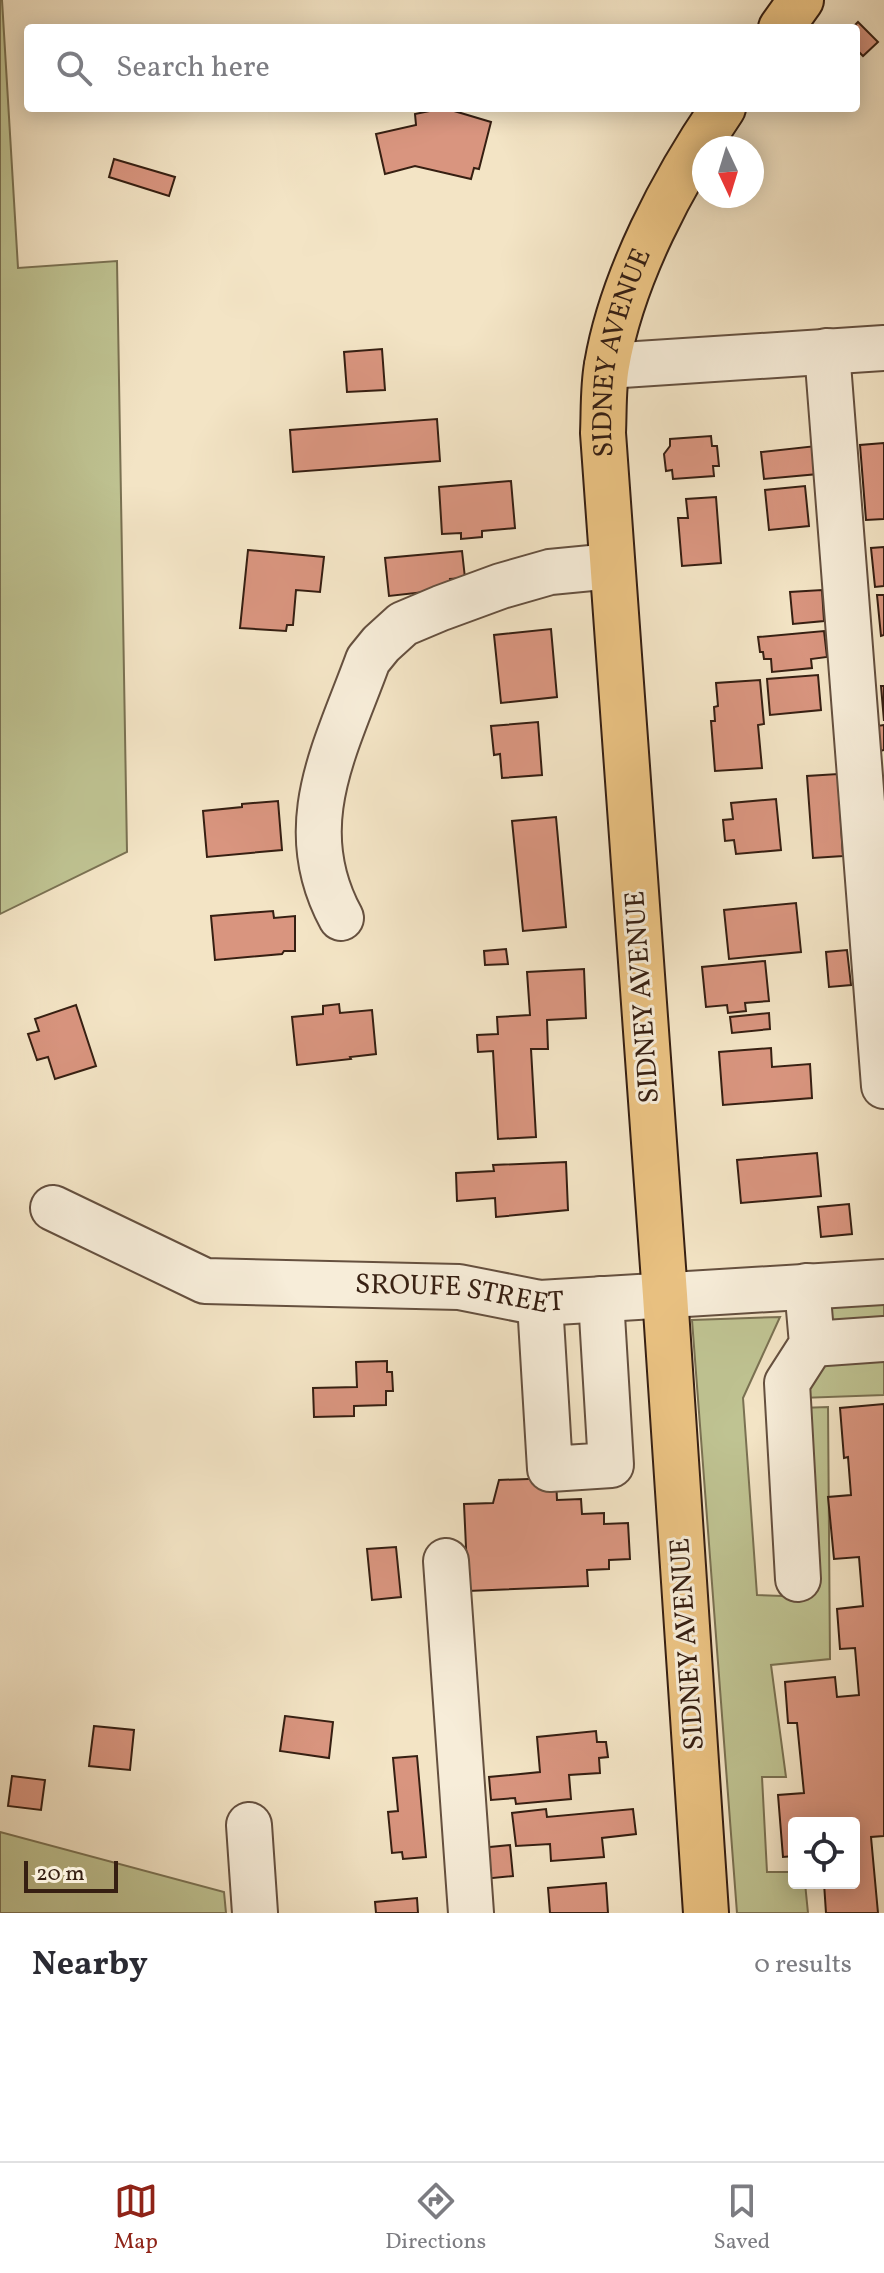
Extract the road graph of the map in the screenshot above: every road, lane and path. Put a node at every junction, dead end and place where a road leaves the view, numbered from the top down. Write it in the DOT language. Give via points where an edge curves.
graph roads {
  1 [pos="801,0"];
  2 [pos="784,24"];
  3 [pos="721,112"];
  4 [pos="884,348"];
  5 [pos="827,351"];
  6 [pos="607,366"];
  7 [pos="612,566"];
  8 [pos="341,918"];
  9 [pos="884,1086"];
  10 [pos="53,1208"];
  11 [pos="884,1282"];
  12 [pos="807,1286"];
  13 [pos="665,1295"];
  14 [pos="601,1299"];
  15 [pos="540,1303"];
  16 [pos="884,1339"];
  17 [pos="812,1344"];
  18 [pos="446,1561"];
  19 [pos="798,1579"];
  20 [pos="249,1825"];
  21 [pos="255,1913"];
  22 [pos="471,1913"];
  23 [pos="706,1913"];
  1 -- 2 [label="main road"];
  3 -- 6 [label="main road, SIDNEY AVENUE" via="670,195 636,267"];
  4 -- 5 [label="street"];
  5 -- 6 [label="street"];
  5 -- 9 [label="street"];
  6 -- 7 [label="main road, SIDNEY AVENUE" via="603,433"];
  7 -- 8 [label="street" via="550,572 441,608 403,624 368,660 321,795 318,823 320,856"];
  7 -- 13 [label="main road, SIDNEY AVENUE"];
  10 -- 15 [label="street, SROUFE STREET" via="205,1281 459,1287"];
  11 -- 12 [label="street, SROUFE STREET"];
  12 -- 13 [label="street, SROUFE STREET"];
  12 -- 17 [label="street"];
  13 -- 14 [label="street, SROUFE STREET"];
  13 -- 23 [label="main road, SIDNEY AVENUE"];
  14 -- 15 [label="street, SROUFE STREET"];
  14 -- 15 [label="street" via="611,1465 550,1469"];
  16 -- 17 [label="street"];
  17 -- 19 [label="street" via="787,1383"];
  18 -- 22 [label="street"];
  20 -- 21 [label="street"];
}
